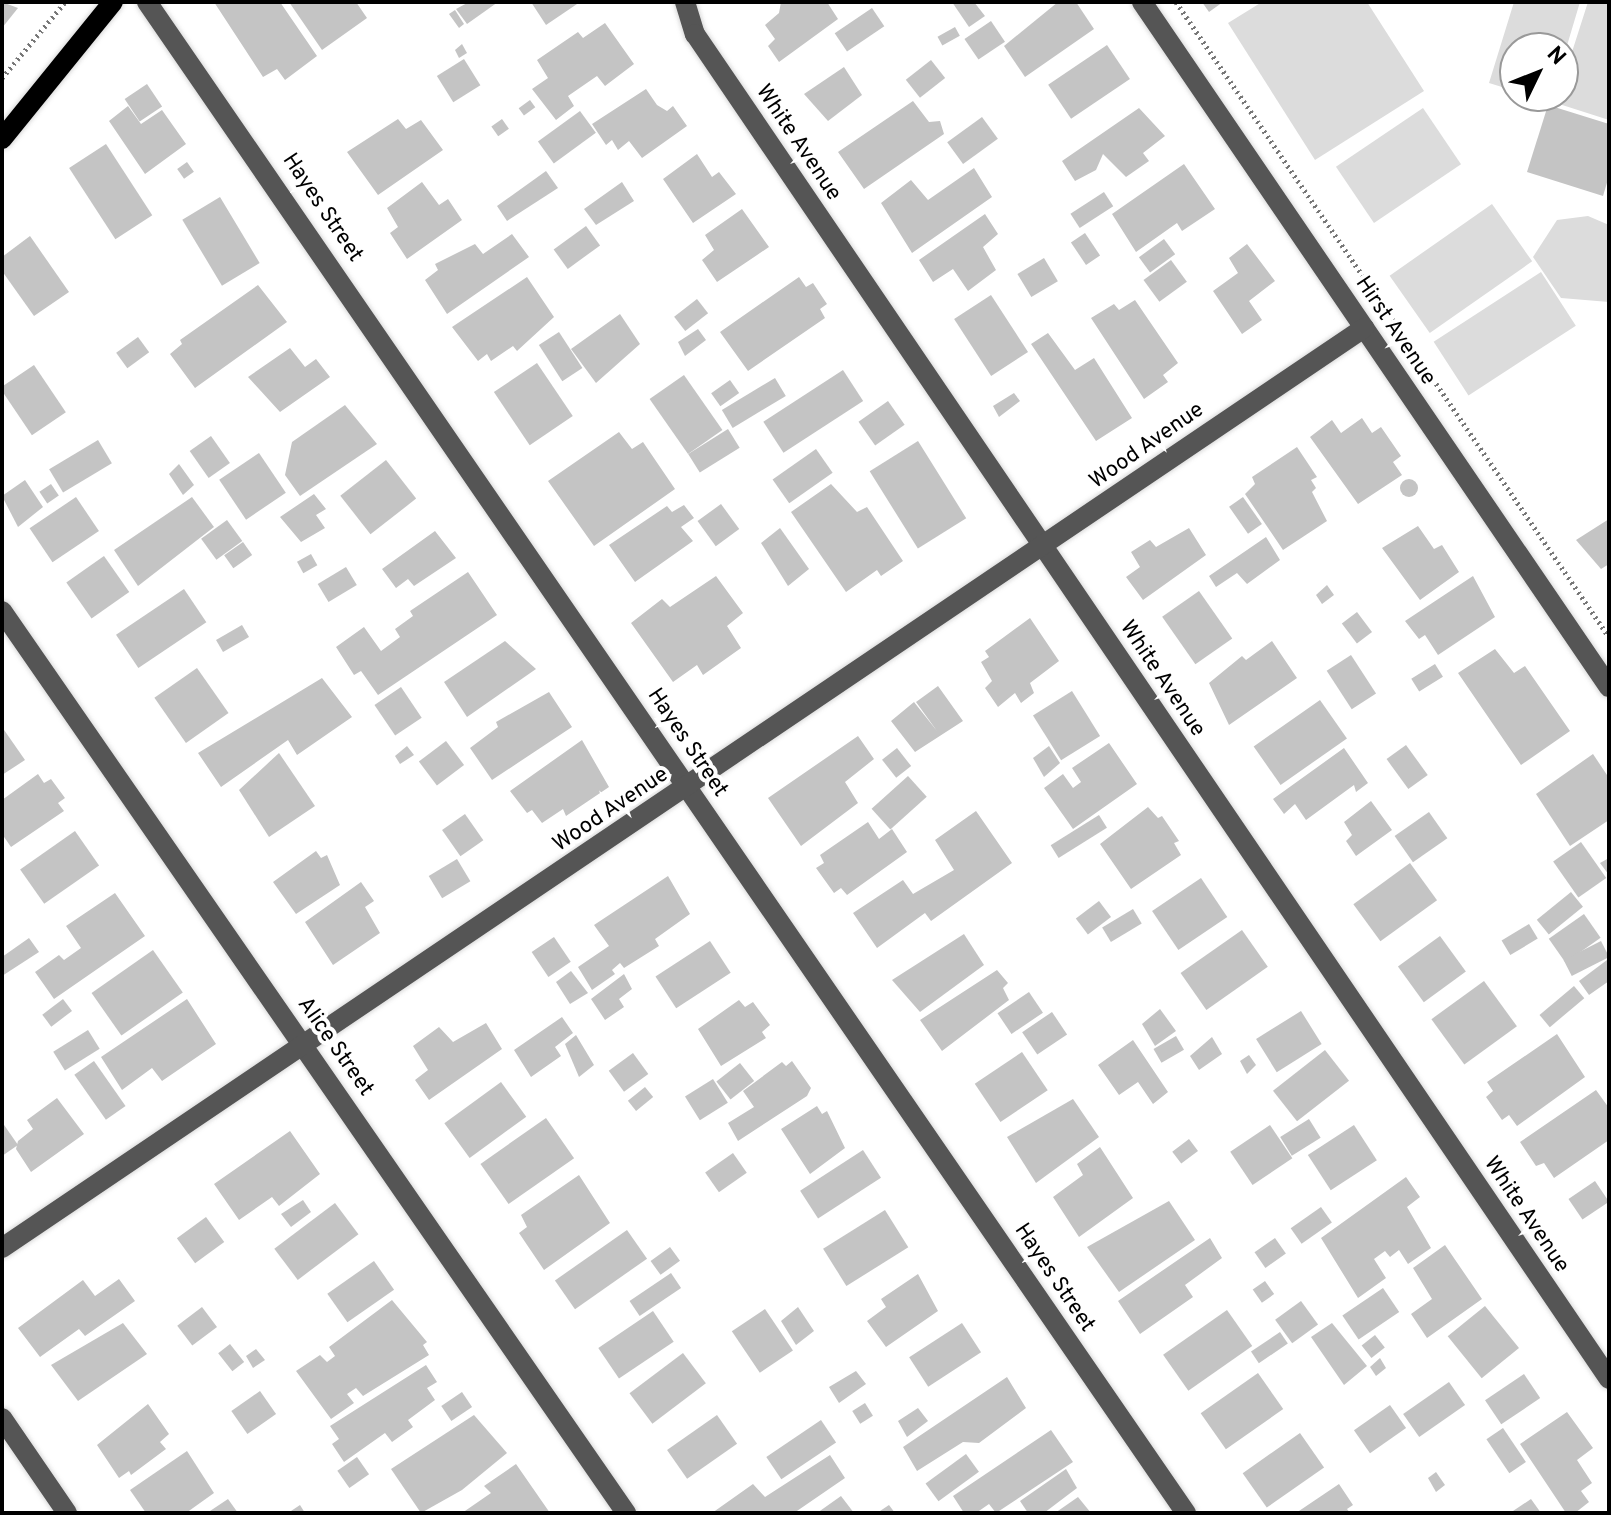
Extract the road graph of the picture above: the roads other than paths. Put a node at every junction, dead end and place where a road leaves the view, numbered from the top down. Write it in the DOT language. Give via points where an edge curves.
graph roads {
  1 [pos="113,2"];
  2 [pos="147,2"];
  3 [pos="685,2"];
  4 [pos="1142,2"];
  5 [pos="2,139"];
  6 [pos="1364,328"];
  7 [pos="1044,547"];
  8 [pos="2,611"];
  9 [pos="1609,687"];
  10 [pos="688,788"];
  11 [pos="304,1044"];
  12 [pos="2,1248"];
  13 [pos="1609,1379"];
  14 [pos="2,1418"];
  15 [pos="67,1513"];
  16 [pos="626,1513"];
  17 [pos="1186,1513"];
  1 -- 5 [label="main road"];
  2 -- 10 [label="street, Hayes Street"];
  3 -- 7 [label="street, White Avenue" via="695,34"];
  4 -- 6 [label="street, Hirst Avenue"];
  6 -- 7 [label="street, Wood Avenue"];
  6 -- 9 [label="street, Hirst Avenue"];
  7 -- 10 [label="street, Wood Avenue"];
  7 -- 13 [label="street, White Avenue"];
  8 -- 11 [label="street, Alice Street"];
  10 -- 11 [label="street, Wood Avenue"];
  10 -- 17 [label="street, Hayes Street"];
  11 -- 12 [label="street, Wood Avenue"];
  11 -- 16 [label="street, Alice Street"];
  14 -- 15 [label="street"];
}
